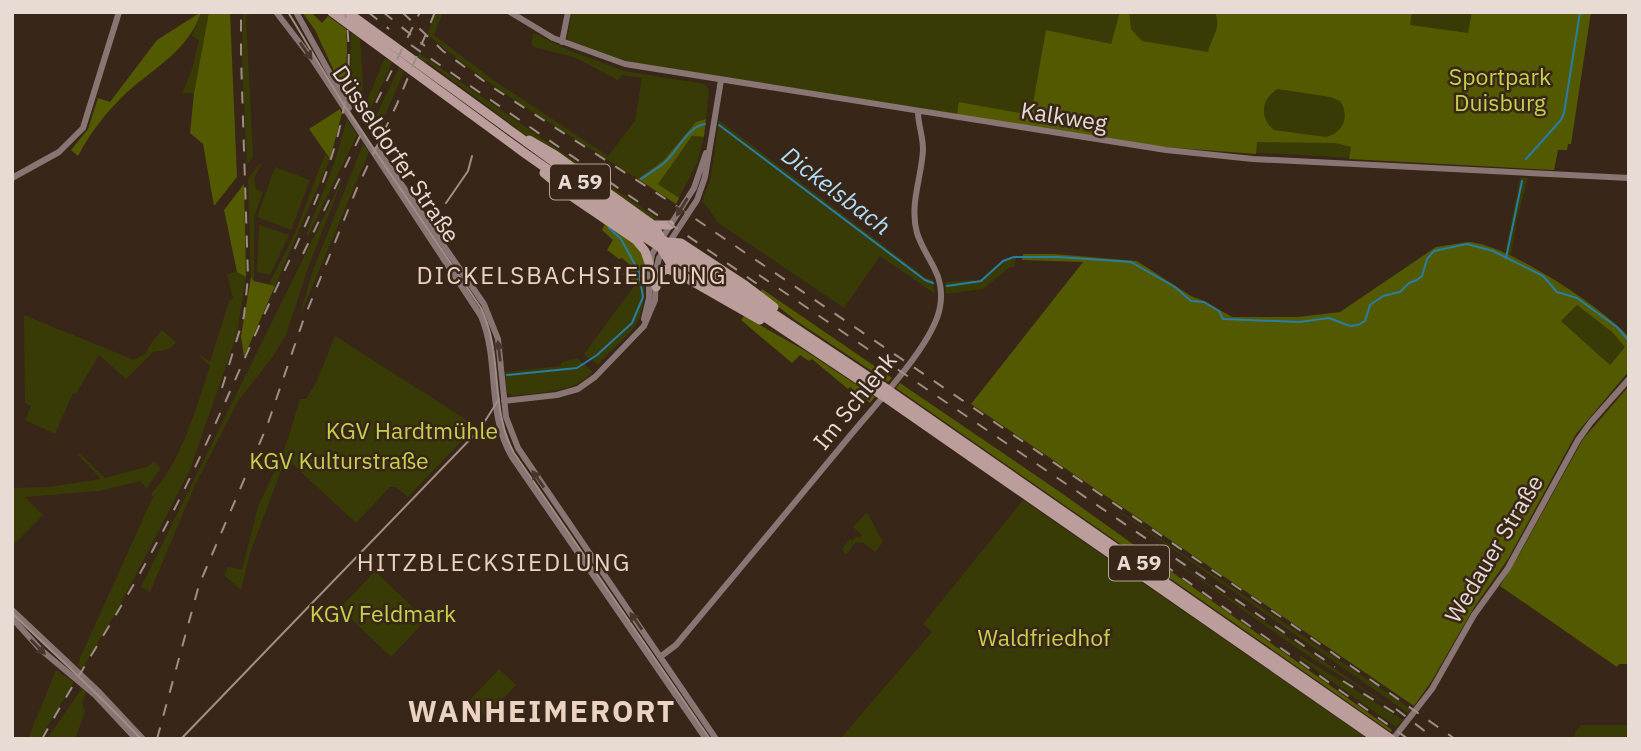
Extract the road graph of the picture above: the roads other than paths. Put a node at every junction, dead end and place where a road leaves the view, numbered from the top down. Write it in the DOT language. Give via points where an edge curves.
graph roads {
  1 [pos="119,12"];
  2 [pos="276,12"];
  3 [pos="283,12"];
  4 [pos="296,12"];
  5 [pos="332,12"];
  6 [pos="347,12"];
  7 [pos="510,12"];
  8 [pos="568,12"];
  9 [pos="289,27"];
  10 [pos="562,42"];
  11 [pos="718,79"];
  12 [pos="918,112"];
  13 [pos="516,134"];
  14 [pos="12,178"];
  15 [pos="1629,178"];
  16 [pos="673,229"];
  17 [pos="644,232"];
  18 [pos="662,244"];
  19 [pos="679,251"];
  20 [pos="649,263"];
  21 [pos="676,272"];
  22 [pos="656,287"];
  23 [pos="469,296"];
  24 [pos="478,296"];
  25 [pos="786,326"];
  26 [pos="637,334"];
  27 [pos="1629,379"];
  28 [pos="885,392"];
  29 [pos="505,401"];
  30 [pos="495,405"];
  31 [pos="12,610"];
  32 [pos="12,618"];
  33 [pos="661,657"];
  34 [pos="653,662"];
  35 [pos="99,681"];
  36 [pos="89,683"];
  37 [pos="110,707"];
  38 [pos="1390,738"];
  39 [pos="136,739"];
  40 [pos="143,739"];
  41 [pos="706,739"];
  42 [pos="716,739"];
  43 [pos="1377,739"];
  1 -- 14 [label="street" via="83,128 59,152"];
  2 -- 9 [label="street, Düsseldorfer Straße"];
  3 -- 9 [label="street, Düsseldorfer Straße"];
  4 -- 24 [label="street, Düsseldorfer Straße" via="348,106"];
  5 -- 17 [label="highway, A 59" via="523,152 574,198"];
  6 -- 13 [label="highway, A 59"];
  7 -- 10 [label="street, Kalkweg"];
  8 -- 10 [label="street"];
  9 -- 23 [label="street, Düsseldorfer Straße, one-way"];
  10 -- 11 [label="street, Kalkweg" via="625,64"];
  11 -- 12 [label="street, Kalkweg"];
  11 -- 16 [label="street" via="705,177 696,200"];
  12 -- 15 [label="street, Kalkweg" via="1208,155"];
  12 -- 33 [label="street, Im Schlenk" via="923,148 914,215 941,285 934,326 835,454 676,645"];
  13 -- 17 [label="highway, A 59"];
  13 -- 17 [label="highway, A 59" via="578,172"];
  16 -- 17 [label="highway"];
  16 -- 18 [label="street"];
  16 -- 19 [label="highway"];
  17 -- 18 [label="highway"];
  17 -- 18 [label="highway"];
  17 -- 19 [label="highway, A 59"];
  17 -- 20 [label="highway"];
  18 -- 19 [label="highway"];
  18 -- 20 [label="street"];
  18 -- 21 [label="highway"];
  18 -- 22 [label="street"];
  19 -- 25 [label="highway, A 59"];
  19 -- 25 [label="highway" via="762,297"];
  20 -- 26 [label="street" via="648,306"];
  21 -- 22 [label="highway" via="663,271"];
  21 -- 25 [label="highway, A 59" via="729,304"];
  22 -- 26 [label="street" via="650,315"];
  23 -- 24 [label="street" via="475,302"];
  23 -- 30 [label="street, Düsseldorfer Straße" via="487,332"];
  29 -- 24 [label="street, Düsseldorfer Straße, one-way" via="498,339"];
  25 -- 28 [label="highway, A 59"];
  26 -- 29 [label="street" via="578,389 557,396"];
  27 -- 38 [label="street, Wedauer Straße" via="1578,440 1508,568 1474,615 1440,676"];
  28 -- 38 [label="highway, A 59"];
  28 -- 43 [label="highway, A 59"];
  29 -- 30 [label="street"];
  33 -- 29 [label="street, Düsseldorfer Straße, one-way" via="518,448"];
  30 -- 34 [label="street, Düsseldorfer Straße" via="512,457"];
  31 -- 36 [label="street"];
  32 -- 37 [label="street, one-way" via="43,652"];
  33 -- 34 [label="street, Im Schlenk"];
  33 -- 42 [label="street, Düsseldorfer Straße"];
  34 -- 41 [label="street, Düsseldorfer Straße"];
  35 -- 36 [label="street"];
  36 -- 37 [label="street"];
  37 -- 39 [label="street"];
  37 -- 40 [label="street"];
}
